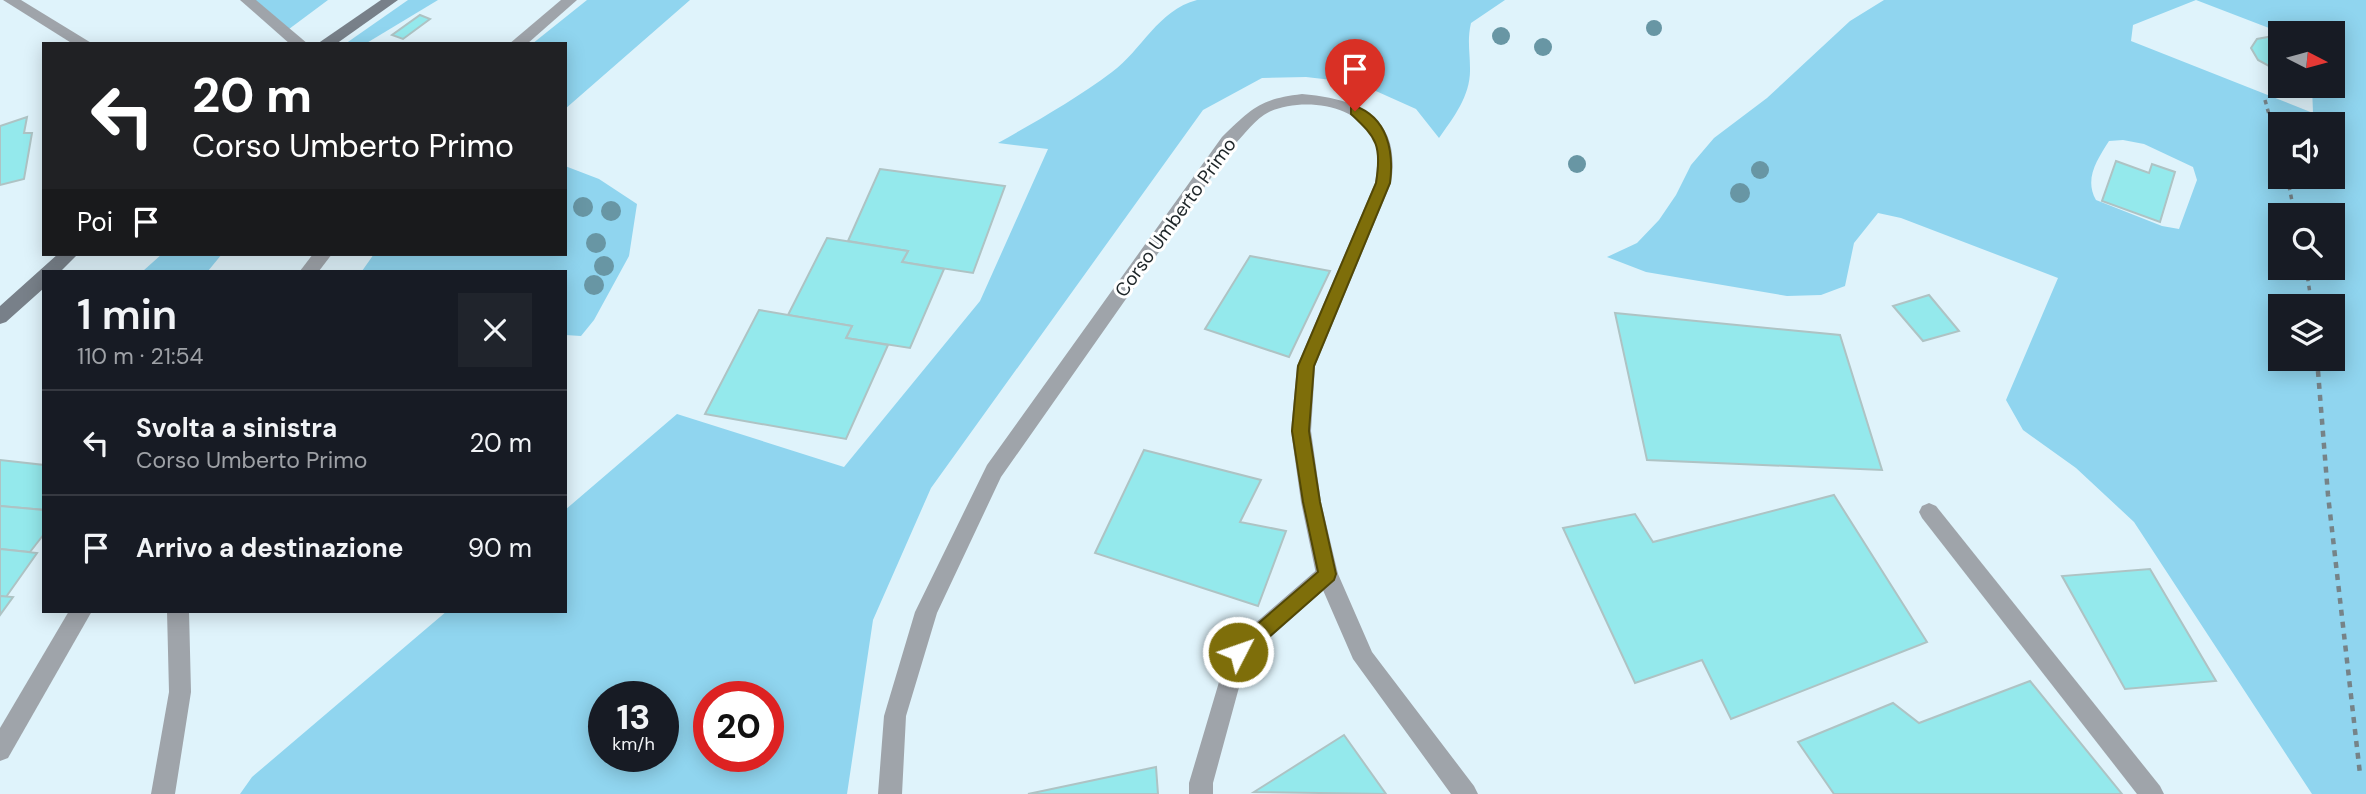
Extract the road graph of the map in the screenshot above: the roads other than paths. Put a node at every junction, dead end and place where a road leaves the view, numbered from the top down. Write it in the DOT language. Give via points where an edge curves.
graph roads {
  1 [pos="10,0"];
  2 [pos="247,0"];
  3 [pos="391,0"];
  4 [pos="570,0"];
  5 [pos="68,37"];
  6 [pos="298,42"];
  7 [pos="328,42"];
  8 [pos="519,42"];
  9 [pos="67,256"];
  10 [pos="321,256"];
  11 [pos="51,270"];
  12 [pos="310,270"];
  13 [pos="42,279"];
  14 [pos="0,317"];
  15 [pos="1929,512"];
  16 [pos="1327,574"];
  17 [pos="80,613"];
  18 [pos="178,613"];
  19 [pos="0,750"];
  20 [pos="163,794"];
  21 [pos="890,794"];
  22 [pos="1201,794"];
  23 [pos="1466,794"];
  24 [pos="2152,794"];
  1 -- 5 [label="street"];
  2 -- 6 [label="street"];
  3 -- 7 [label="main road"];
  4 -- 8 [label="street"];
  9 -- 11 [label="main road"];
  10 -- 12 [label="street"];
  13 -- 14 [label="main road"];
  15 -- 24 [label="street"];
  16 -- 21 [label="street, Corso Umberto Primo" via="1301,431 1306,366 1366,226 1386,165 1381,134 1355,111 1334,102 1302,99 1260,110 1227,141 994,471 926,612 895,716"];
  16 -- 22 [label="street" via="1238,652"];
  16 -- 23 [label="street, Corso Umberto Primo" via="1364,659"];
  17 -- 19 [label="street"];
  18 -- 20 [label="street" via="180,692"];
}
